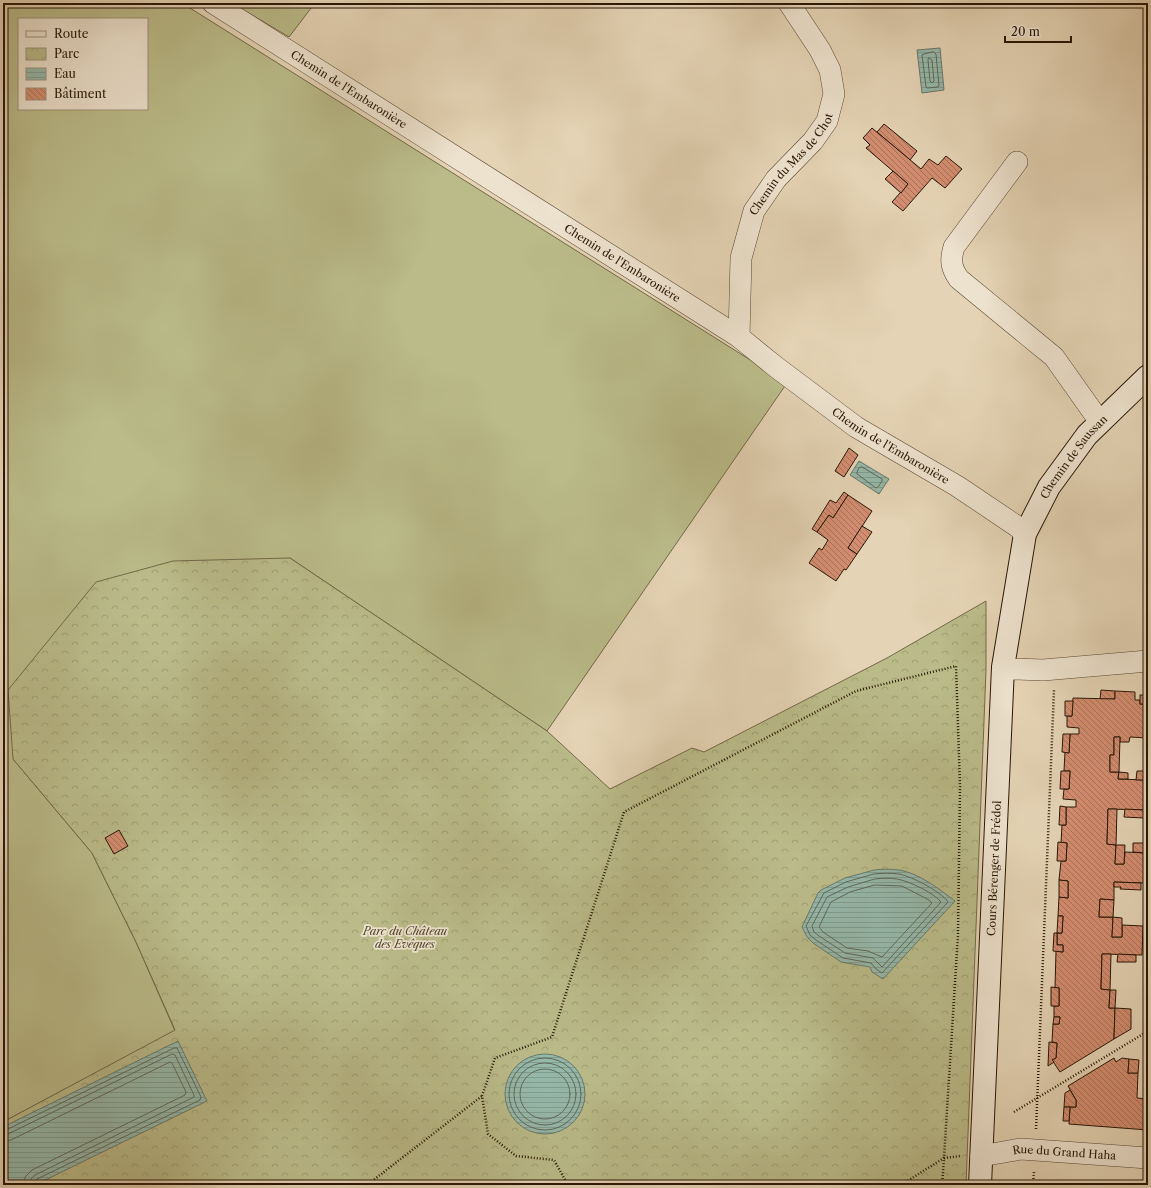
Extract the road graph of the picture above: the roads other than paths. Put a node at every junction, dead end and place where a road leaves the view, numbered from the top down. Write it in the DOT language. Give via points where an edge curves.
graph roads {
  1 [pos="213,3"];
  2 [pos="789,3"];
  3 [pos="1018,162"];
  4 [pos="738,337"];
  5 [pos="1148,376"];
  6 [pos="1100,422"];
  7 [pos="1024,543"];
  8 [pos="1148,661"];
  9 [pos="1003,667"];
  10 [pos="981,1156"];
  11 [pos="1148,1158"];
  12 [pos="980,1185"];
  1 -- 4 [label="street, Chemin de l'Embaronière"];
  2 -- 4 [label="street, Chemin du Mas de Chot" via="830,70 834,94 827,121 813,141 776,178 754,211 741,258"];
  3 -- 6 [label="street" via="954,247 951,256 953,272 1054,357"];
  4 -- 7 [label="street, Chemin de l'Embaronière" via="856,427 957,486 1018,527"];
  5 -- 6 [label="street, Chemin de Saussan"];
  6 -- 7 [label="street, Chemin de Saussan" via="1087,435 1049,487"];
  7 -- 9 [label="street, Cours Bérenger de Frédol"];
  8 -- 9 [label="street" via="1048,669"];
  9 -- 10 [label="street, Cours Bérenger de Frédol"];
  10 -- 11 [label="street, Rue du Grand Haha" via="1021,1149"];
  10 -- 12 [label="street, Cours Bérenger de Frédol"];
}
